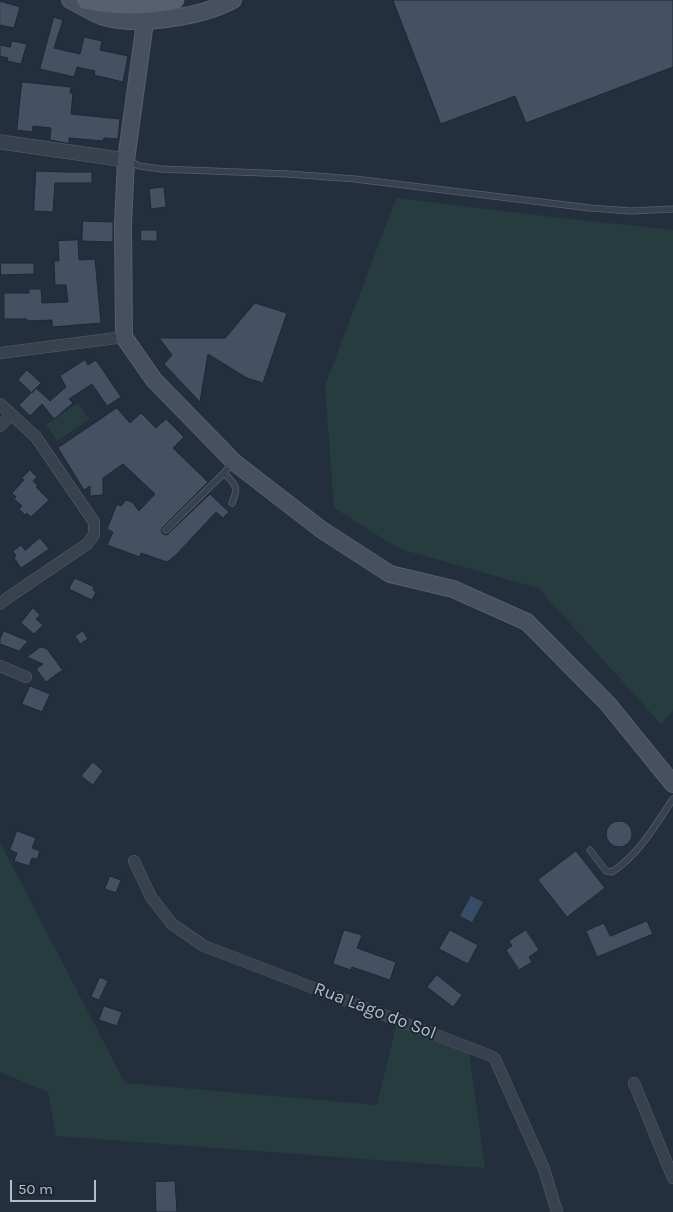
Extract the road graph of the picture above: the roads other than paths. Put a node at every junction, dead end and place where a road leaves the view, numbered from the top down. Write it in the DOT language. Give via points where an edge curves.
graph roads {
  1 [pos="70,0"];
  2 [pos="86,0"];
  3 [pos="175,0"];
  4 [pos="233,0"];
  5 [pos="122,2"];
  6 [pos="145,22"];
  7 [pos="0,142"];
  8 [pos="126,160"];
  9 [pos="673,208"];
  10 [pos="124,337"];
  11 [pos="0,353"];
  12 [pos="0,404"];
  13 [pos="11,415"];
  14 [pos="0,426"];
  15 [pos="229,467"];
  16 [pos="232,503"];
  17 [pos="166,530"];
  18 [pos="0,604"];
  19 [pos="0,666"];
  20 [pos="26,677"];
  21 [pos="673,784"];
  22 [pos="673,800"];
  23 [pos="590,850"];
  24 [pos="134,861"];
  25 [pos="634,1083"];
  26 [pos="673,1178"];
  27 [pos="558,1212"];
  1 -- 6 [label="main road" via="101,16"];
  2 -- 5 [label="main road" via="102,4"];
  3 -- 5 [label="main road" via="152,4"];
  4 -- 6 [label="main road" via="213,9"];
  5 -- 6 [label="main road"];
  6 -- 8 [label="main road"];
  7 -- 8 [label="street"];
  8 -- 9 [label="lane" via="139,166 161,169 355,179 590,208 631,211"];
  8 -- 10 [label="main road"];
  10 -- 11 [label="street"];
  10 -- 15 [label="main road" via="154,380"];
  12 -- 13 [label="street"];
  13 -- 14 [label="street"];
  13 -- 18 [label="street" via="36,437 94,522 94,535 87,544"];
  15 -- 16 [label="lane" via="236,488"];
  15 -- 17 [label="lane"];
  15 -- 21 [label="main road" via="390,574 453,588 527,622 608,704"];
  19 -- 20 [label="street"];
  22 -- 23 [label="lane" via="641,846 612,872 606,872"];
  24 -- 27 [label="street, Rua Lago do Sol" via="151,897 172,924 204,946 495,1059 544,1169"];
  25 -- 26 [label="street"];
}
